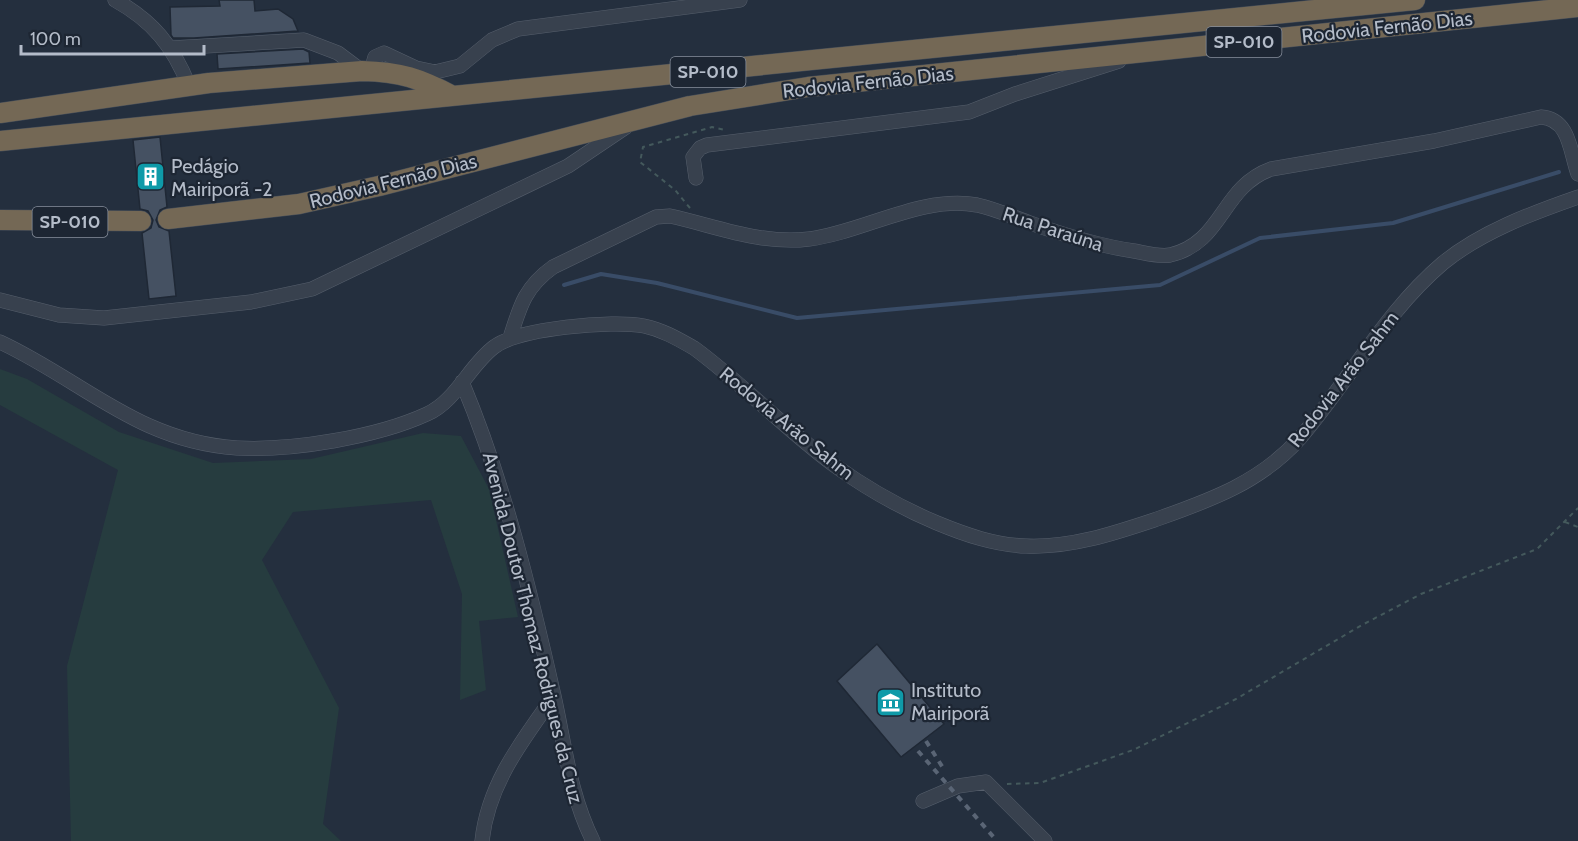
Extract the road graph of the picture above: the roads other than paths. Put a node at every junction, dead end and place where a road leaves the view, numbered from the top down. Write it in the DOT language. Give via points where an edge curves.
graph roads {
  1 [pos="115,0"];
  2 [pos="740,0"];
  3 [pos="1415,0"];
  4 [pos="690,3"];
  5 [pos="1578,8"];
  6 [pos="172,48"];
  7 [pos="1145,53"];
  8 [pos="367,71"];
  9 [pos="189,86"];
  10 [pos="453,96"];
  11 [pos="0,113"];
  12 [pos="635,120"];
  13 [pos="0,141"];
  14 [pos="1578,174"];
  15 [pos="696,178"];
  16 [pos="1578,197"];
  17 [pos="168,219"];
  18 [pos="0,220"];
  19 [pos="141,221"];
  20 [pos="0,300"];
  21 [pos="510,338"];
  22 [pos="0,342"];
  23 [pos="462,382"];
  24 [pos="554,696"];
  25 [pos="923,801"];
  26 [pos="482,841"];
  27 [pos="593,841"];
  28 [pos="1045,841"];
  1 -- 6 [label="street" via="154,26"];
  2 -- 4 [label="street"];
  3 -- 10 [label="highway, Rodovia Fernão Dias / SP-010"];
  4 -- 8 [label="street" via="518,29 492,40 460,66 435,72 384,53 375,57"];
  5 -- 7 [label="highway, Rodovia Fernão Dias / SP-010"];
  6 -- 8 [label="street" via="304,40 320,44"];
  6 -- 9 [label="street"];
  7 -- 12 [label="highway, Rodovia Fernão Dias / SP-010" via="808,87 690,106"];
  7 -- 15 [label="street" via="1015,93 969,112 707,145 693,158"];
  8 -- 9 [label="highway"];
  8 -- 10 [label="highway" via="418,78"];
  9 -- 11 [label="highway"];
  10 -- 13 [label="highway, Rodovia Fernão Dias / SP-010"];
  12 -- 17 [label="highway, Rodovia Fernão Dias / SP-010" via="299,204"];
  12 -- 20 [label="street" via="568,166 312,289 251,302 104,318 58,315"];
  14 -- 21 [label="street, Rua Paraúna" via="1562,126 1551,118 1541,117 1434,141 1271,169 1244,183 1201,240 1168,255 1110,247 978,205 959,203 807,239 758,237 670,216 656,217 538,278 526,293"];
  16 -- 21 [label="street, Rodovia Arão Sahm" via="1519,219 1444,262 1389,319 1298,440 1243,486 1124,530 1056,545 993,542 898,505 835,466 720,367 667,333 622,324"];
  18 -- 19 [label="highway, SP-010"];
  21 -- 23 [label="street, Rodovia Arão Sahm" via="480,358"];
  22 -- 23 [label="street, Rodovia Arão Sahm" via="145,424 200,442 235,448 336,441 409,421 444,402"];
  23 -- 24 [label="street, Avenida Doutor Thomaz Rodrigues da Cruz" via="486,439 504,498"];
  24 -- 26 [label="street" via="499,780 485,816"];
  24 -- 27 [label="street, Avenida Doutor Thomaz Rodrigues da Cruz" via="574,794"];
  25 -- 28 [label="street" via="957,786 986,782"];
}
